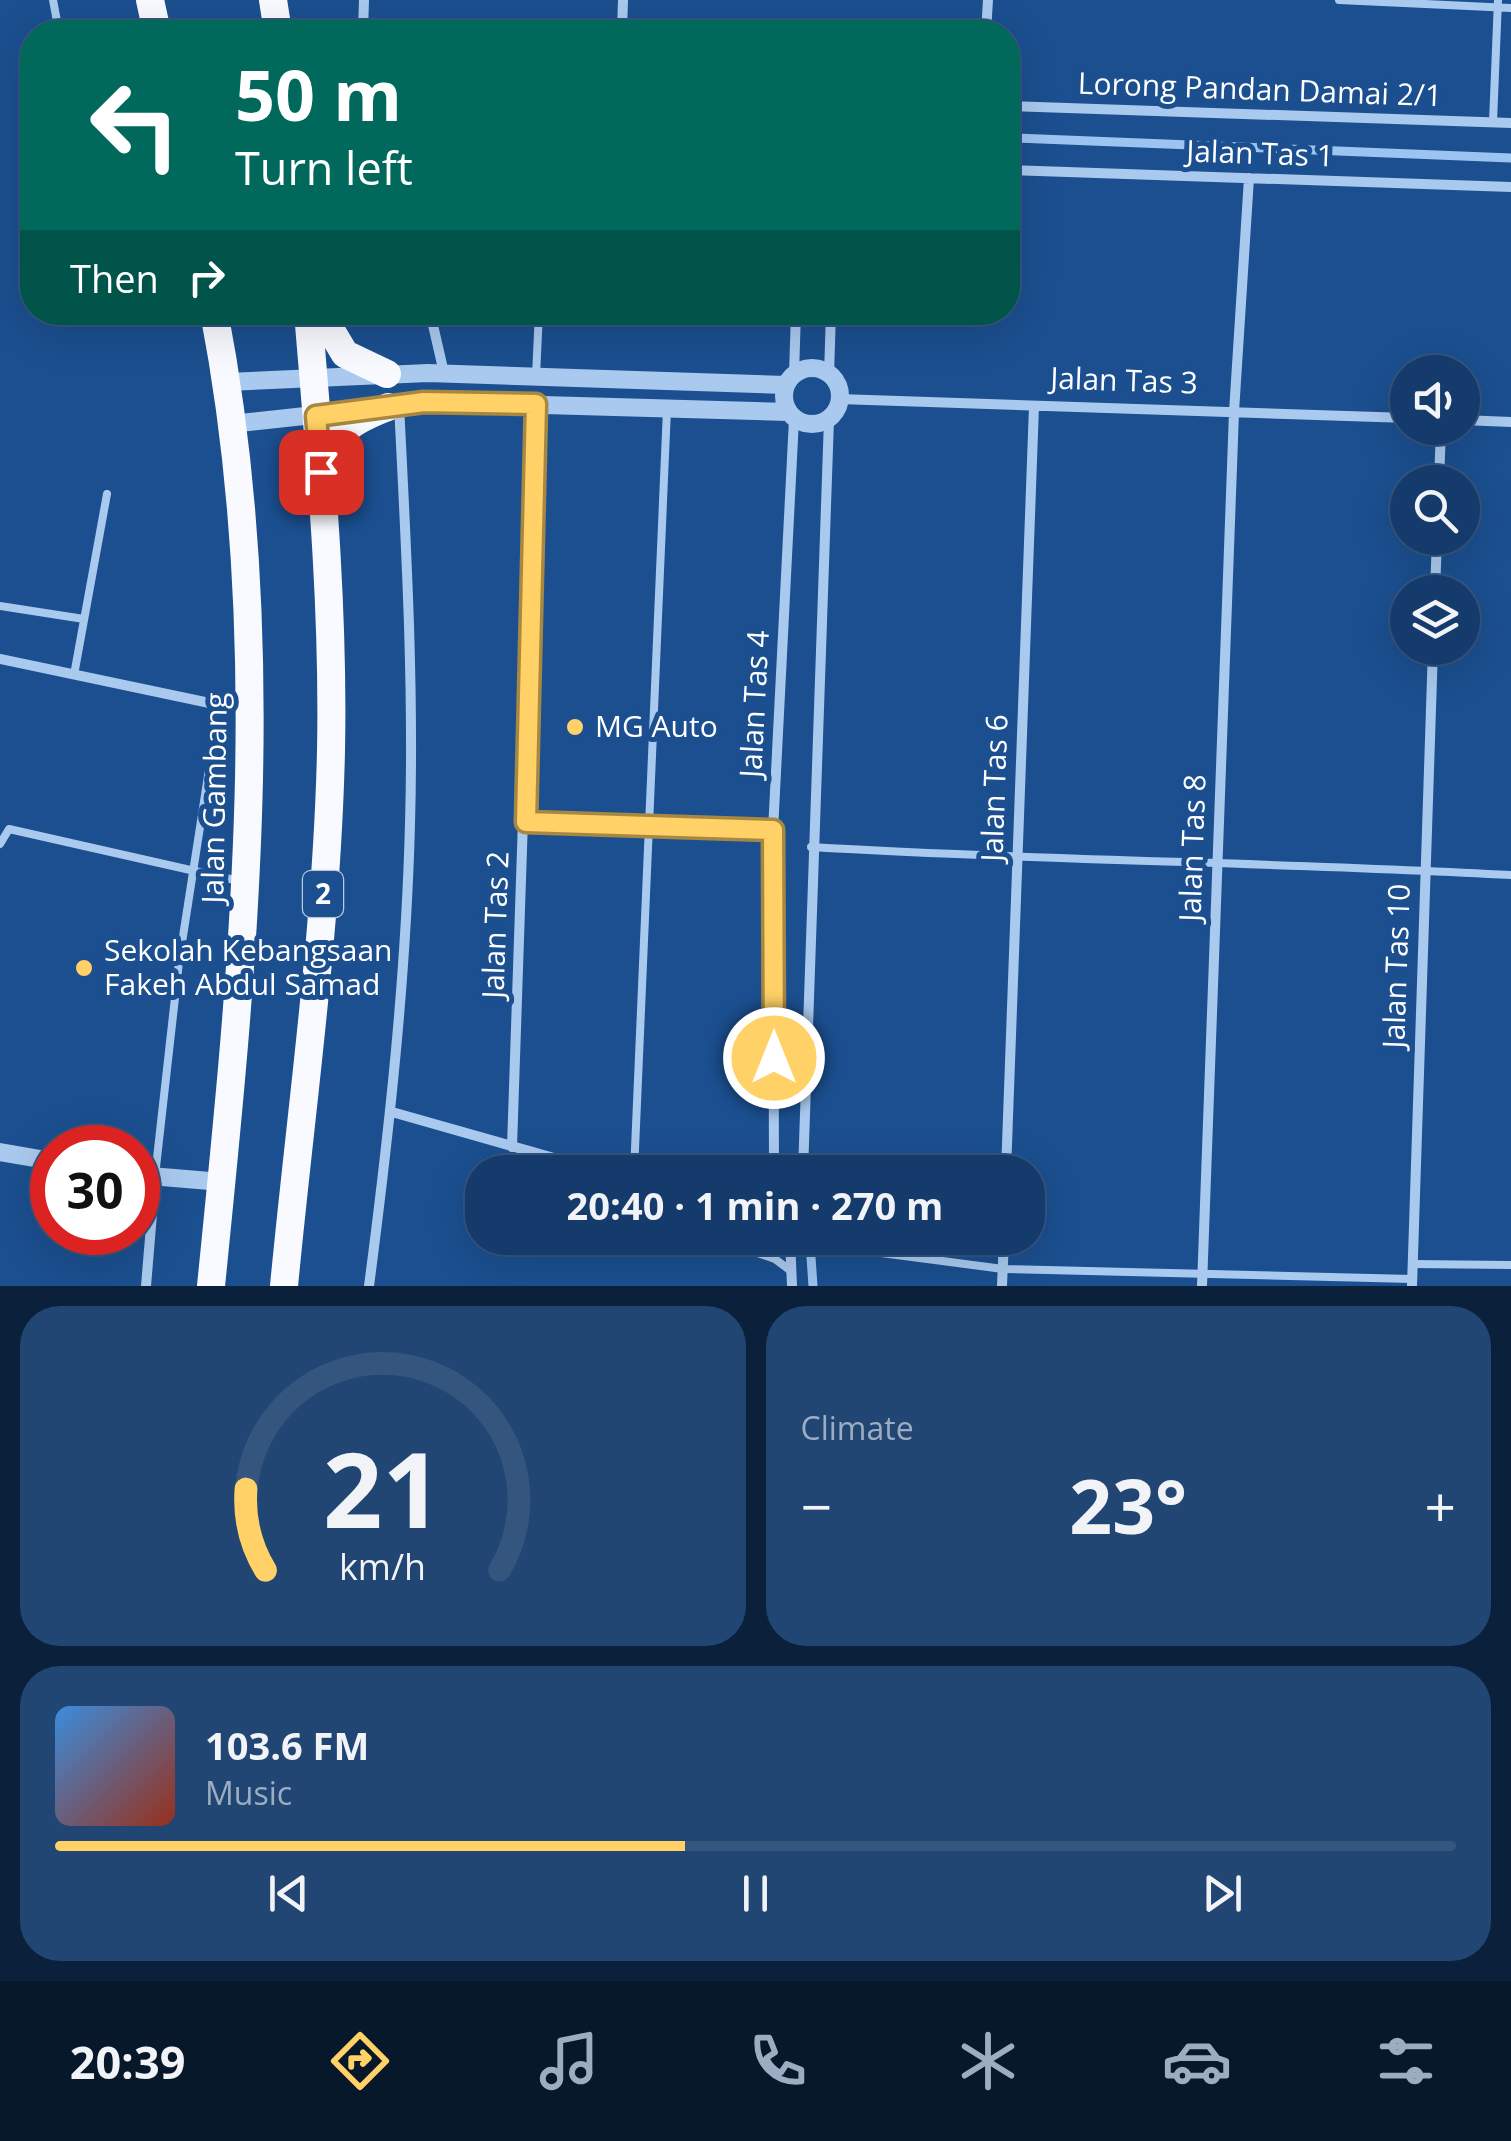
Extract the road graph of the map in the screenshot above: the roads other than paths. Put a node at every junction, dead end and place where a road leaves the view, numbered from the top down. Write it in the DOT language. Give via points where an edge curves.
graph roads {
  1 [pos="1339,0"];
  2 [pos="1498,4"];
  3 [pos="1511,8"];
  4 [pos="1020,106"];
  5 [pos="1493,122"];
  6 [pos="1511,123"];
  7 [pos="1020,170"];
  8 [pos="1249,178"];
  9 [pos="1511,187"];
  10 [pos="216,325"];
  11 [pos="309,325"];
  12 [pos="328,325"];
  13 [pos="433,325"];
  14 [pos="538,325"];
  15 [pos="795,325"];
  16 [pos="832,325"];
  17 [pos="444,373"];
  18 [pos="387,374"];
  19 [pos="830,375"];
  20 [pos="313,376"];
  21 [pos="536,376"];
  22 [pos="790,380"];
  23 [pos="227,382"];
  24 [pos="839,399"];
  25 [pos="536,404"];
  26 [pos="393,406"];
  27 [pos="1034,406"];
  28 [pos="667,409"];
  29 [pos="1234,412"];
  30 [pos="791,415"];
  31 [pos="316,416"];
  32 [pos="1390,417"];
  33 [pos="829,419"];
  34 [pos="1480,421"];
  35 [pos="1511,422"];
  36 [pos="231,424"];
  37 [pos="107,494"];
  38 [pos="324,501"];
  39 [pos="0,606"];
  40 [pos="84,619"];
  41 [pos="0,659"];
  42 [pos="1432,665"];
  43 [pos="74,675"];
  44 [pos="219,705"];
  45 [pos="252,705"];
  46 [pos="526,822"];
  47 [pos="649,826"];
  48 [pos="773,830"];
  49 [pos="0,844"];
  50 [pos="811,847"];
  51 [pos="1018,860"];
  52 [pos="1218,862"];
  53 [pos="1426,870"];
  54 [pos="194,872"];
  55 [pos="1511,875"];
  56 [pos="248,882"];
  57 [pos="392,1112"];
  58 [pos="154,1125"];
  59 [pos="512,1147"];
  60 [pos="0,1152"];
  61 [pos="541,1155"];
  62 [pos="635,1155"];
  63 [pos="774,1155"];
  64 [pos="804,1155"];
  65 [pos="1007,1155"];
  66 [pos="30,1157"];
  67 [pos="160,1178"];
  68 [pos="222,1182"];
  69 [pos="146,1255"];
  70 [pos="764,1255"];
  71 [pos="790,1255"];
  72 [pos="904,1255"];
  73 [pos="1003,1255"];
  74 [pos="1412,1264"];
  75 [pos="1511,1265"];
  76 [pos="1003,1269"];
  77 [pos="791,1271"];
  78 [pos="1202,1272"];
  79 [pos="1412,1282"];
  80 [pos="146,1286"];
  81 [pos="212,1286"];
  82 [pos="284,1286"];
  83 [pos="369,1286"];
  84 [pos="792,1286"];
  85 [pos="1002,1286"];
  86 [pos="1202,1286"];
  1 -- 2 [label="lane"];
  2 -- 3 [label="lane"];
  2 -- 5 [label="lane"];
  4 -- 5 [label="street, Lorong Pandan Damai 2/1"];
  5 -- 6 [label="street, Lorong Pandan Damai 2/1"];
  7 -- 8 [label="street, Jalan Tas 1"];
  8 -- 9 [label="street, Jalan Tas 1"];
  8 -- 29 [label="street, Jalan Tas 8"];
  10 -- 23 [label="highway, Jalan Gambang"];
  11 -- 20 [label="highway, 2"];
  12 -- 18 [label="highway" via="345,354"];
  13 -- 17 [label="street"];
  14 -- 21 [label="lane"];
  15 -- 22 [label="street"];
  16 -- 19 [label="street"];
  17 -- 18 [label="street"];
  17 -- 21 [label="street"];
  18 -- 20 [label="street"];
  19 -- 22 [label="street" via="807,368"];
  19 -- 24 [label="street"];
  20 -- 23 [label="street"];
  20 -- 31 [label="highway, 2"];
  21 -- 22 [label="street"];
  22 -- 30 [label="street"];
  23 -- 36 [label="highway, Jalan Gambang"];
  24 -- 27 [label="street, Jalan Tas 3"];
  24 -- 33 [label="street"];
  25 -- 26 [label="street"];
  25 -- 28 [label="street"];
  25 -- 46 [label="street, Jalan Tas 2"];
  26 -- 31 [label="street"];
  26 -- 38 [label="highway" via="353,421 336,436"];
  26 -- 57 [label="street" via="411,790"];
  27 -- 29 [label="street, Jalan Tas 3"];
  27 -- 51 [label="street, Jalan Tas 6"];
  28 -- 30 [label="street"];
  28 -- 47 [label="lane"];
  29 -- 32 [label="street, Jalan Tas 3"];
  29 -- 52 [label="street, Jalan Tas 8"];
  30 -- 33 [label="street" via="811,425"];
  30 -- 48 [label="street, Jalan Tas 4"];
  31 -- 36 [label="street"];
  31 -- 38 [label="highway, 2"];
  33 -- 50 [label="street, Jalan Tas 4"];
  34 -- 35 [label="street"];
  36 -- 45 [label="highway, Jalan Gambang"];
  37 -- 40 [label="lane"];
  38 -- 82 [label="highway, 2" via="331,750 320,935"];
  39 -- 40 [label="lane"];
  40 -- 43 [label="lane"];
  41 -- 43 [label="street"];
  42 -- 53 [label="street, Jalan Tas 10"];
  43 -- 44 [label="street"];
  44 -- 45 [label="street"];
  44 -- 54 [label="lane"];
  45 -- 56 [label="highway, Jalan Gambang"];
  46 -- 47 [label="lane"];
  46 -- 59 [label="street, Jalan Tas 2"];
  47 -- 48 [label="lane"];
  47 -- 62 [label="lane"];
  48 -- 63 [label="street, Jalan Tas 4"];
  49 -- 54 [label="lane" via="8,830"];
  50 -- 51 [label="lane"];
  50 -- 64 [label="street, Jalan Tas 4"];
  51 -- 52 [label="lane"];
  51 -- 65 [label="street, Jalan Tas 6"];
  52 -- 53 [label="lane"];
  52 -- 78 [label="street, Jalan Tas 8"];
  53 -- 55 [label="lane"];
  53 -- 74 [label="street, Jalan Tas 10"];
  54 -- 56 [label="lane"];
  54 -- 58 [label="lane"];
  56 -- 68 [label="highway, Jalan Gambang"];
  57 -- 59 [label="street"];
  57 -- 83 [label="street"];
  59 -- 61 [label="street"];
  60 -- 66 [label="street"];
  67 -- 68 [label="street"];
  68 -- 81 [label="highway, Jalan Gambang"];
  69 -- 80 [label="street"];
  70 -- 77 [label="lane"];
  71 -- 77 [label="street"];
  72 -- 76 [label="lane"];
  73 -- 76 [label="street"];
  74 -- 75 [label="lane"];
  74 -- 79 [label="street, Jalan Tas 10"];
  76 -- 78 [label="lane"];
  76 -- 85 [label="street"];
  77 -- 84 [label="street"];
  78 -- 79 [label="lane"];
  78 -- 86 [label="street, Jalan Tas 8"];
}
